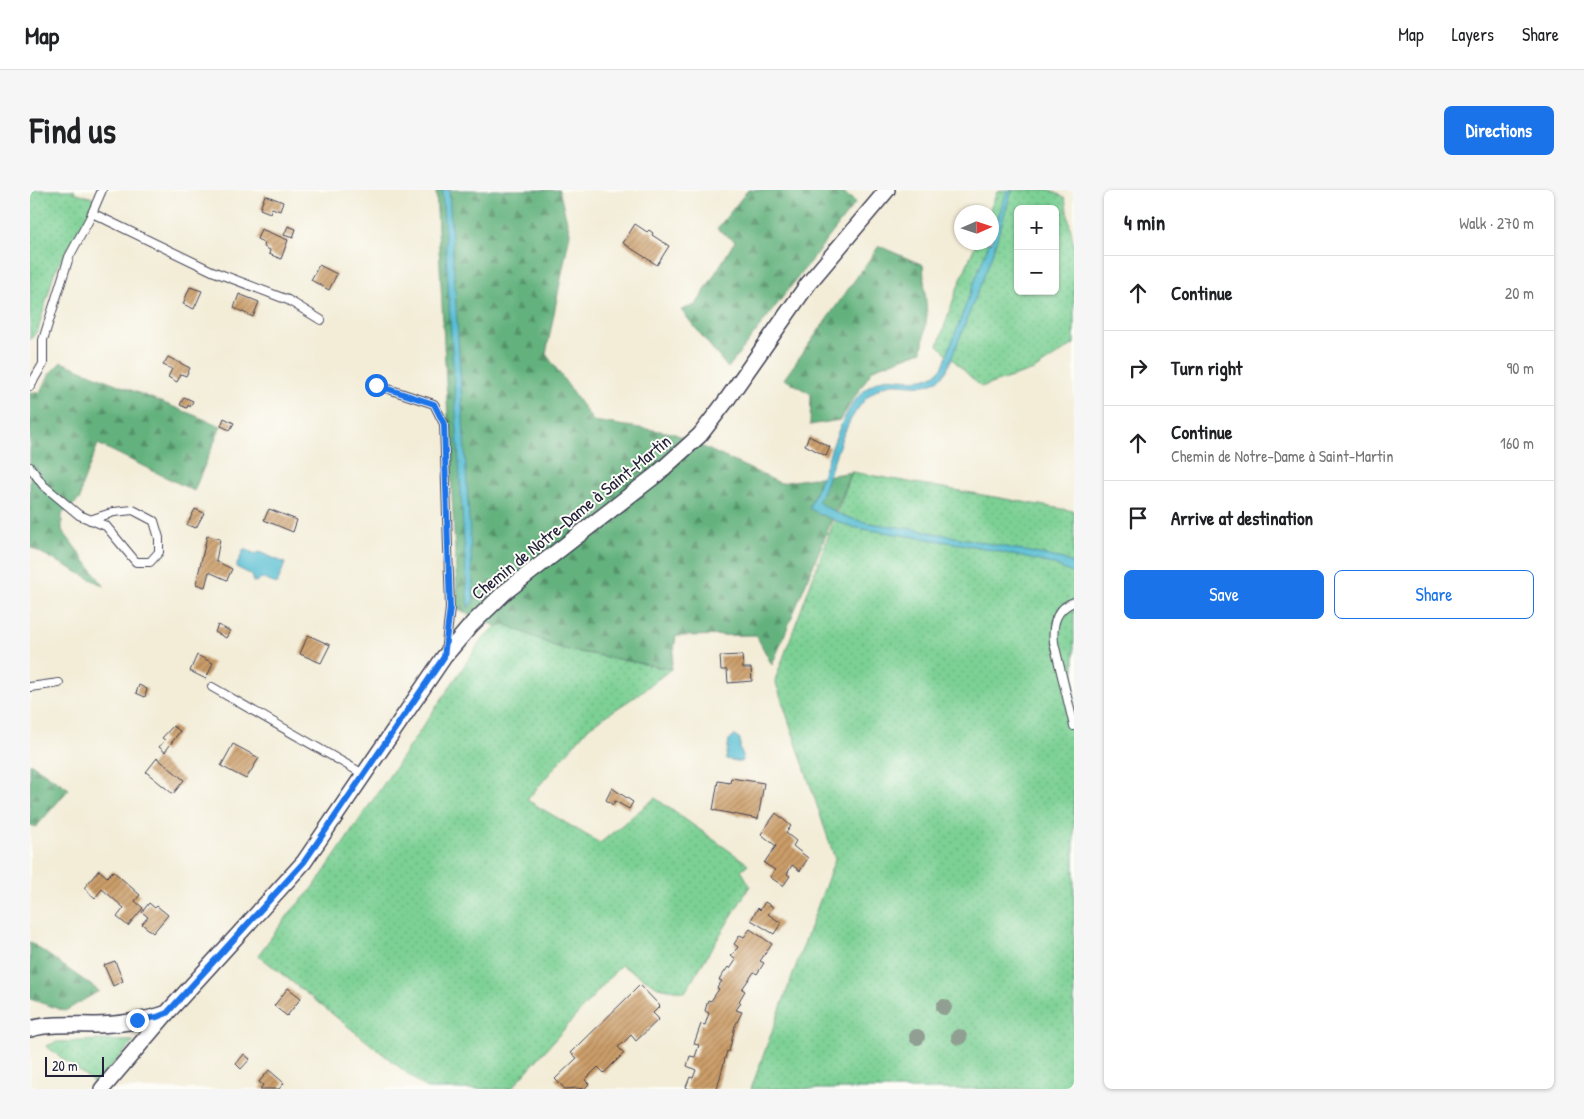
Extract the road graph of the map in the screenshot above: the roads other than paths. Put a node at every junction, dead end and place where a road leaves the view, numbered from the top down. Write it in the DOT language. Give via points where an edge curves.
graph roads {
  1 [pos="102,190"];
  2 [pos="887,190"];
  3 [pos="92,214"];
  4 [pos="321,320"];
  5 [pos="376,385"];
  6 [pos="30,386"];
  7 [pos="30,467"];
  8 [pos="90,520"];
  9 [pos="1074,602"];
  10 [pos="444,657"];
  11 [pos="59,684"];
  12 [pos="30,687"];
  13 [pos="212,687"];
  14 [pos="1074,726"];
  15 [pos="365,775"];
  16 [pos="167,1013"];
  17 [pos="30,1029"];
  18 [pos="102,1089"];
  1 -- 3 [label="lane"];
  2 -- 10 [label="street, Chemin de Notre-Dame à Saint-Martin" via="808,284 700,435 656,474 505,592"];
  3 -- 4 [label="lane" via="212,271 288,300"];
  3 -- 6 [label="lane" via="69,257 43,340 43,364"];
  5 -- 10 [label="lane" via="434,404 444,424 450,608"];
  7 -- 8 [label="lane" via="42,485"];
  8 -- 8 [label="lane" via="106,526 136,562 150,562 159,552 154,521 133,510"];
  9 -- 14 [label="lane" via="1066,605 1056,617 1052,630"];
  10 -- 15 [label="street, Chemin de Notre-Dame à Saint-Martin"];
  11 -- 12 [label="lane"];
  13 -- 15 [label="lane"];
  15 -- 16 [label="street, Chemin de Notre-Dame à Saint-Martin" via="304,862"];
  16 -- 17 [label="street" via="97,1025 71,1024"];
  16 -- 18 [label="street, Chemin de Notre-Dame à Saint-Martin"];
}
